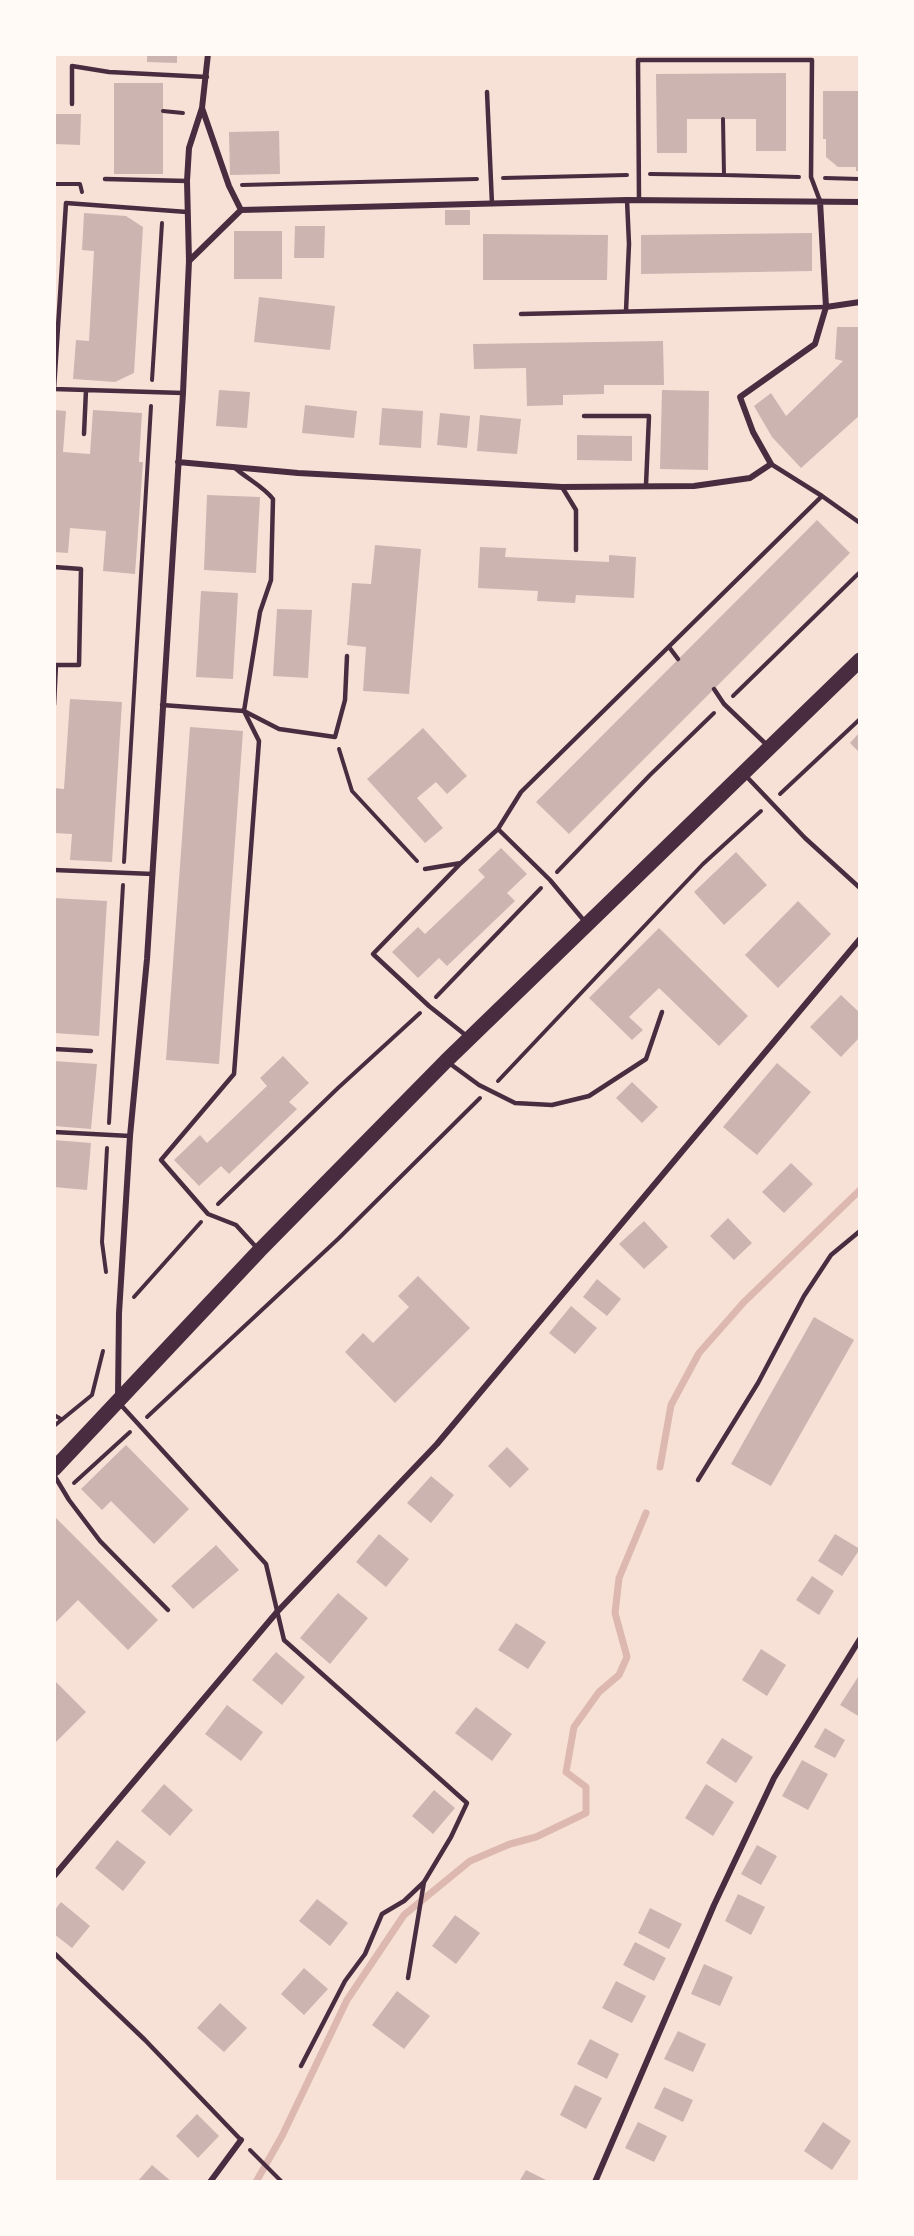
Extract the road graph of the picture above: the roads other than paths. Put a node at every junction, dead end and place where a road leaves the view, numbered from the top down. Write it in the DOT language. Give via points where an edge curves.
graph roads {
  1 [pos="208,54"];
  2 [pos="207,76"];
  3 [pos="487,92"];
  4 [pos="72,104"];
  5 [pos="202,108"];
  6 [pos="105,179"];
  7 [pos="187,182"];
  8 [pos="627,200"];
  9 [pos="639,200"];
  10 [pos="820,201"];
  11 [pos="860,201"];
  12 [pos="492,204"];
  13 [pos="241,210"];
  14 [pos="187,212"];
  15 [pos="189,261"];
  16 [pos="860,302"];
  17 [pos="826,307"];
  18 [pos="626,311"];
  19 [pos="521,314"];
  20 [pos="54,389"];
  21 [pos="86,390"];
  22 [pos="183,393"];
  23 [pos="584,416"];
  24 [pos="84,434"];
  25 [pos="178,462"];
  26 [pos="771,464"];
  27 [pos="234,467"];
  28 [pos="646,485"];
  29 [pos="562,487"];
  30 [pos="822,496"];
  31 [pos="860,523"];
  32 [pos="576,550"];
  33 [pos="54,567"];
  34 [pos="669,647"];
  35 [pos="347,656"];
  36 [pos="678,659"];
  37 [pos="860,660"];
  38 [pos="714,690"];
  39 [pos="54,705"];
  40 [pos="162,705"];
  41 [pos="244,711"];
  42 [pos="770,748"];
  43 [pos="745,774"];
  44 [pos="498,829"];
  45 [pos="460,863"];
  46 [pos="425,869"];
  47 [pos="54,870"];
  48 [pos="153,874"];
  49 [pos="860,888"];
  50 [pos="587,924"];
  51 [pos="860,939"];
  52 [pos="662,1012"];
  53 [pos="470,1038"];
  54 [pos="54,1049"];
  55 [pos="91,1051"];
  56 [pos="446,1061"];
  57 [pos="54,1132"];
  58 [pos="130,1136"];
  59 [pos="860,1231"];
  60 [pos="259,1251"];
  61 [pos="118,1402"];
  62 [pos="54,1469"];
  63 [pos="54,1475"];
  64 [pos="698,1480"];
  65 [pos="168,1610"];
  66 [pos="277,1612"];
  67 [pos="860,1639"];
  68 [pos="54,1876"];
  69 [pos="424,1882"];
  70 [pos="54,1953"];
  71 [pos="408,1978"];
  72 [pos="301,2066"];
  73 [pos="242,2140"];
  74 [pos="210,2182"];
  75 [pos="595,2182"];
  1 -- 2 [label="street"];
  2 -- 4 [label="lane" via="109,72 72,66"];
  2 -- 5 [label="street"];
  3 -- 12 [label="lane"];
  5 -- 7 [label="street" via="189,148"];
  5 -- 13 [label="street"];
  6 -- 7 [label="lane"];
  7 -- 14 [label="street"];
  8 -- 9 [label="street"];
  8 -- 12 [label="street"];
  8 -- 18 [label="lane"];
  9 -- 10 [label="street"];
  9 -- 10 [label="lane" via="638,60 812,60 810,177"];
  10 -- 11 [label="street"];
  10 -- 17 [label="street"];
  12 -- 13 [label="street"];
  13 -- 15 [label="street"];
  14 -- 15 [label="street"];
  14 -- 20 [label="lane" via="66,203"];
  15 -- 22 [label="street"];
  16 -- 17 [label="street"];
  17 -- 18 [label="lane"];
  17 -- 26 [label="street" via="815,344 740,398"];
  18 -- 19 [label="lane"];
  20 -- 21 [label="lane"];
  21 -- 22 [label="lane"];
  21 -- 24 [label="lane"];
  22 -- 25 [label="street"];
  23 -- 28 [label="lane" via="649,416"];
  25 -- 27 [label="street"];
  25 -- 40 [label="street"];
  26 -- 28 [label="street" via="750,478 694,486"];
  26 -- 30 [label="lane"];
  27 -- 29 [label="street"];
  27 -- 41 [label="lane" via="273,499 271,580 260,612"];
  28 -- 29 [label="street"];
  29 -- 32 [label="lane" via="576,510"];
  30 -- 31 [label="lane"];
  30 -- 34 [label="lane"];
  33 -- 39 [label="lane" via="81,569 79,665 56,665"];
  34 -- 36 [label="lane"];
  34 -- 44 [label="lane" via="521,792"];
  35 -- 41 [label="lane" via="345,700 335,736 279,729"];
  37 -- 42 [label="main road"];
  38 -- 42 [label="lane"];
  40 -- 41 [label="lane"];
  40 -- 48 [label="street"];
  41 -- 60 [label="lane" via="259,741 234,1074 161,1160 208,1214 236,1225"];
  42 -- 43 [label="main road"];
  43 -- 49 [label="lane" via="805,838"];
  43 -- 50 [label="main road"];
  44 -- 45 [label="lane"];
  44 -- 50 [label="lane" via="550,879"];
  45 -- 46 [label="lane"];
  45 -- 53 [label="lane" via="373,954"];
  47 -- 48 [label="lane"];
  48 -- 58 [label="street"];
  50 -- 53 [label="main road"];
  51 -- 66 [label="street" via="437,1444"];
  52 -- 56 [label="lane" via="646,1059 589,1096 552,1105 515,1103"];
  53 -- 56 [label="main road"];
  54 -- 55 [label="lane"];
  56 -- 60 [label="main road"];
  57 -- 58 [label="lane"];
  58 -- 61 [label="street" via="119,1313"];
  59 -- 64 [label="lane" via="831,1255 804,1296 758,1383"];
  60 -- 61 [label="main road"];
  61 -- 62 [label="main road"];
  61 -- 66 [label="lane" via="266,1564"];
  63 -- 65 [label="lane" via="100,1541"];
  66 -- 68 [label="street"];
  66 -- 69 [label="lane" via="284,1640 467,1803"];
  67 -- 75 [label="street" via="774,1778 714,1905"];
  69 -- 71 [label="lane"];
  69 -- 72 [label="lane" via="382,1914 365,1954 345,1981"];
  70 -- 73 [label="lane"];
  73 -- 74 [label="street"];
}
